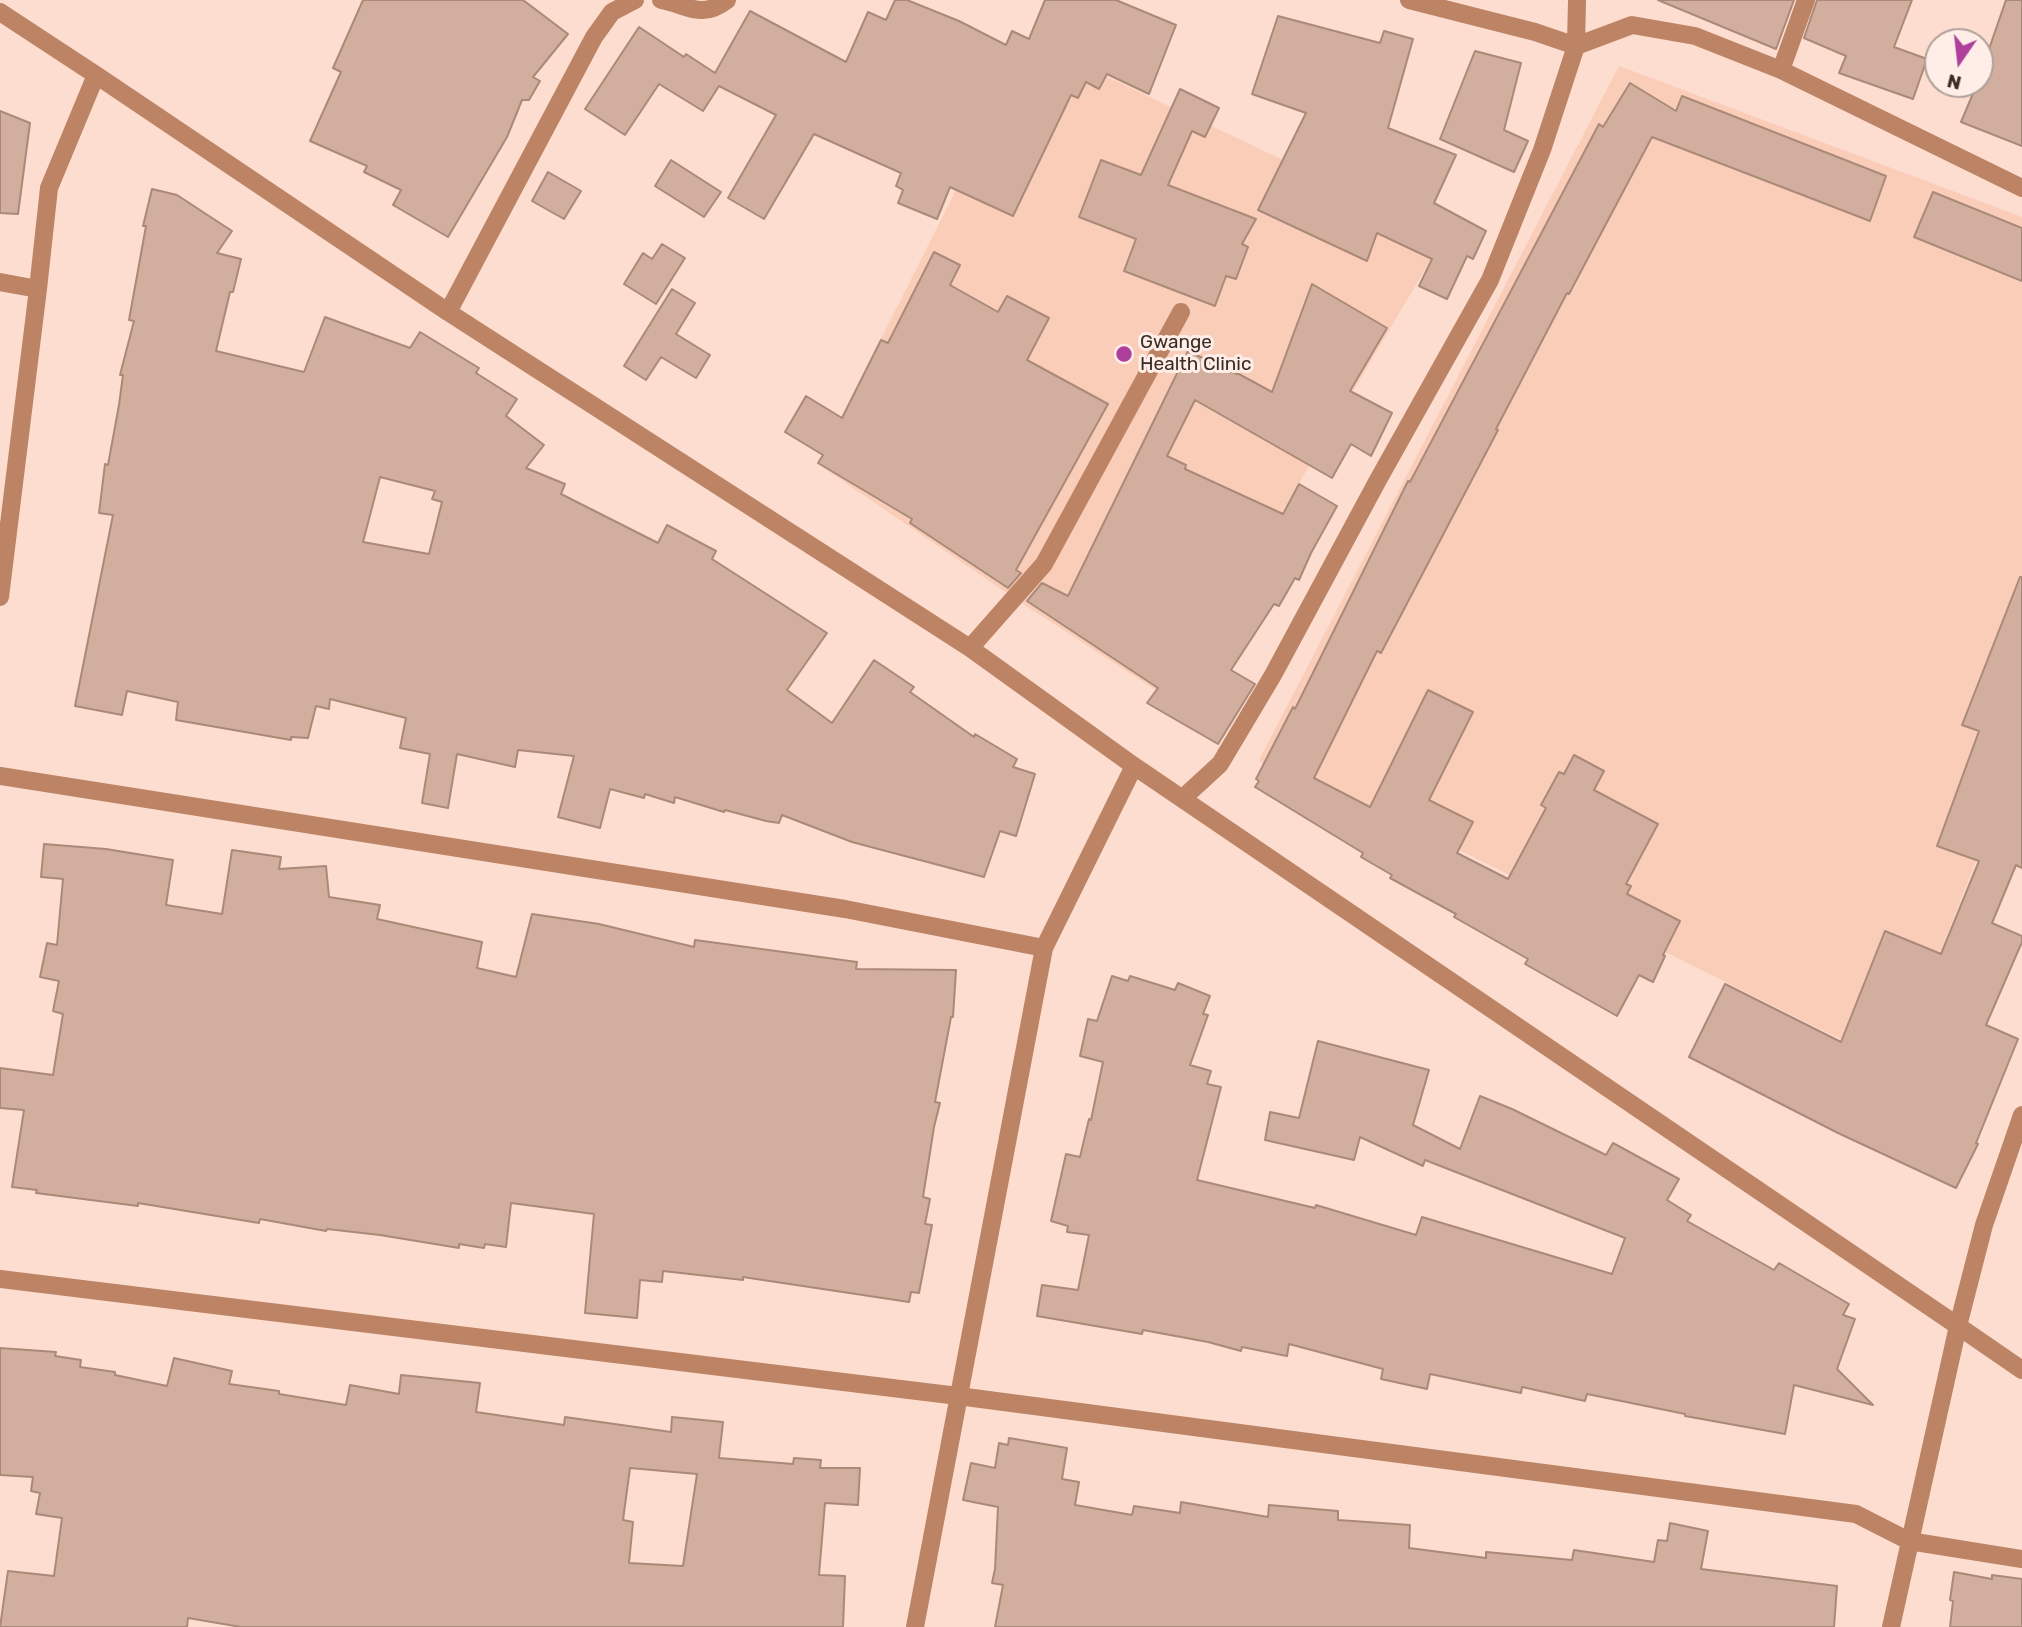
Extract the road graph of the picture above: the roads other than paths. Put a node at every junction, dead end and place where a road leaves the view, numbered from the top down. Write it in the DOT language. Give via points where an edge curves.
graph roads {
  1 [pos="635,0"];
  2 [pos="661,0"];
  3 [pos="727,0"];
  4 [pos="1409,0"];
  5 [pos="1577,0"];
  6 [pos="1806,0"];
  7 [pos="0,12"];
  8 [pos="1576,46"];
  9 [pos="1781,70"];
  10 [pos="96,75"];
  11 [pos="2022,188"];
  12 [pos="0,282"];
  13 [pos="38,289"];
  14 [pos="448,312"];
  15 [pos="1181,312"];
  16 [pos="0,597"];
  17 [pos="970,648"];
  18 [pos="1134,766"];
  19 [pos="0,776"];
  20 [pos="1183,798"];
  21 [pos="1044,948"];
  22 [pos="2022,1115"];
  23 [pos="0,1279"];
  24 [pos="1958,1326"];
  25 [pos="2022,1370"];
  26 [pos="958,1396"];
  27 [pos="1909,1541"];
  28 [pos="2022,1559"];
  29 [pos="915,1627"];
  30 [pos="1891,1627"];
  1 -- 14 [label="street" via="612,12 594,37"];
  2 -- 3 [label="street" via="696,12"];
  4 -- 8 [label="street"];
  5 -- 8 [label="street"];
  6 -- 9 [label="street"];
  7 -- 10 [label="street"];
  8 -- 9 [label="street" via="1632,25 1695,36"];
  8 -- 20 [label="street" via="1542,150 1490,280 1253,709 1220,764"];
  9 -- 11 [label="street"];
  10 -- 13 [label="street" via="48,188"];
  10 -- 14 [label="street"];
  12 -- 13 [label="street"];
  13 -- 16 [label="street"];
  14 -- 17 [label="street"];
  15 -- 17 [label="street" via="1044,564"];
  17 -- 18 [label="street"];
  18 -- 20 [label="street"];
  18 -- 21 [label="street"];
  19 -- 21 [label="street" via="845,909"];
  20 -- 24 [label="street"];
  21 -- 26 [label="street"];
  22 -- 24 [label="street" via="1984,1225"];
  23 -- 26 [label="street"];
  24 -- 25 [label="street"];
  24 -- 27 [label="street"];
  26 -- 27 [label="street" via="1856,1514"];
  26 -- 29 [label="street"];
  27 -- 28 [label="street"];
  27 -- 30 [label="street"];
}
